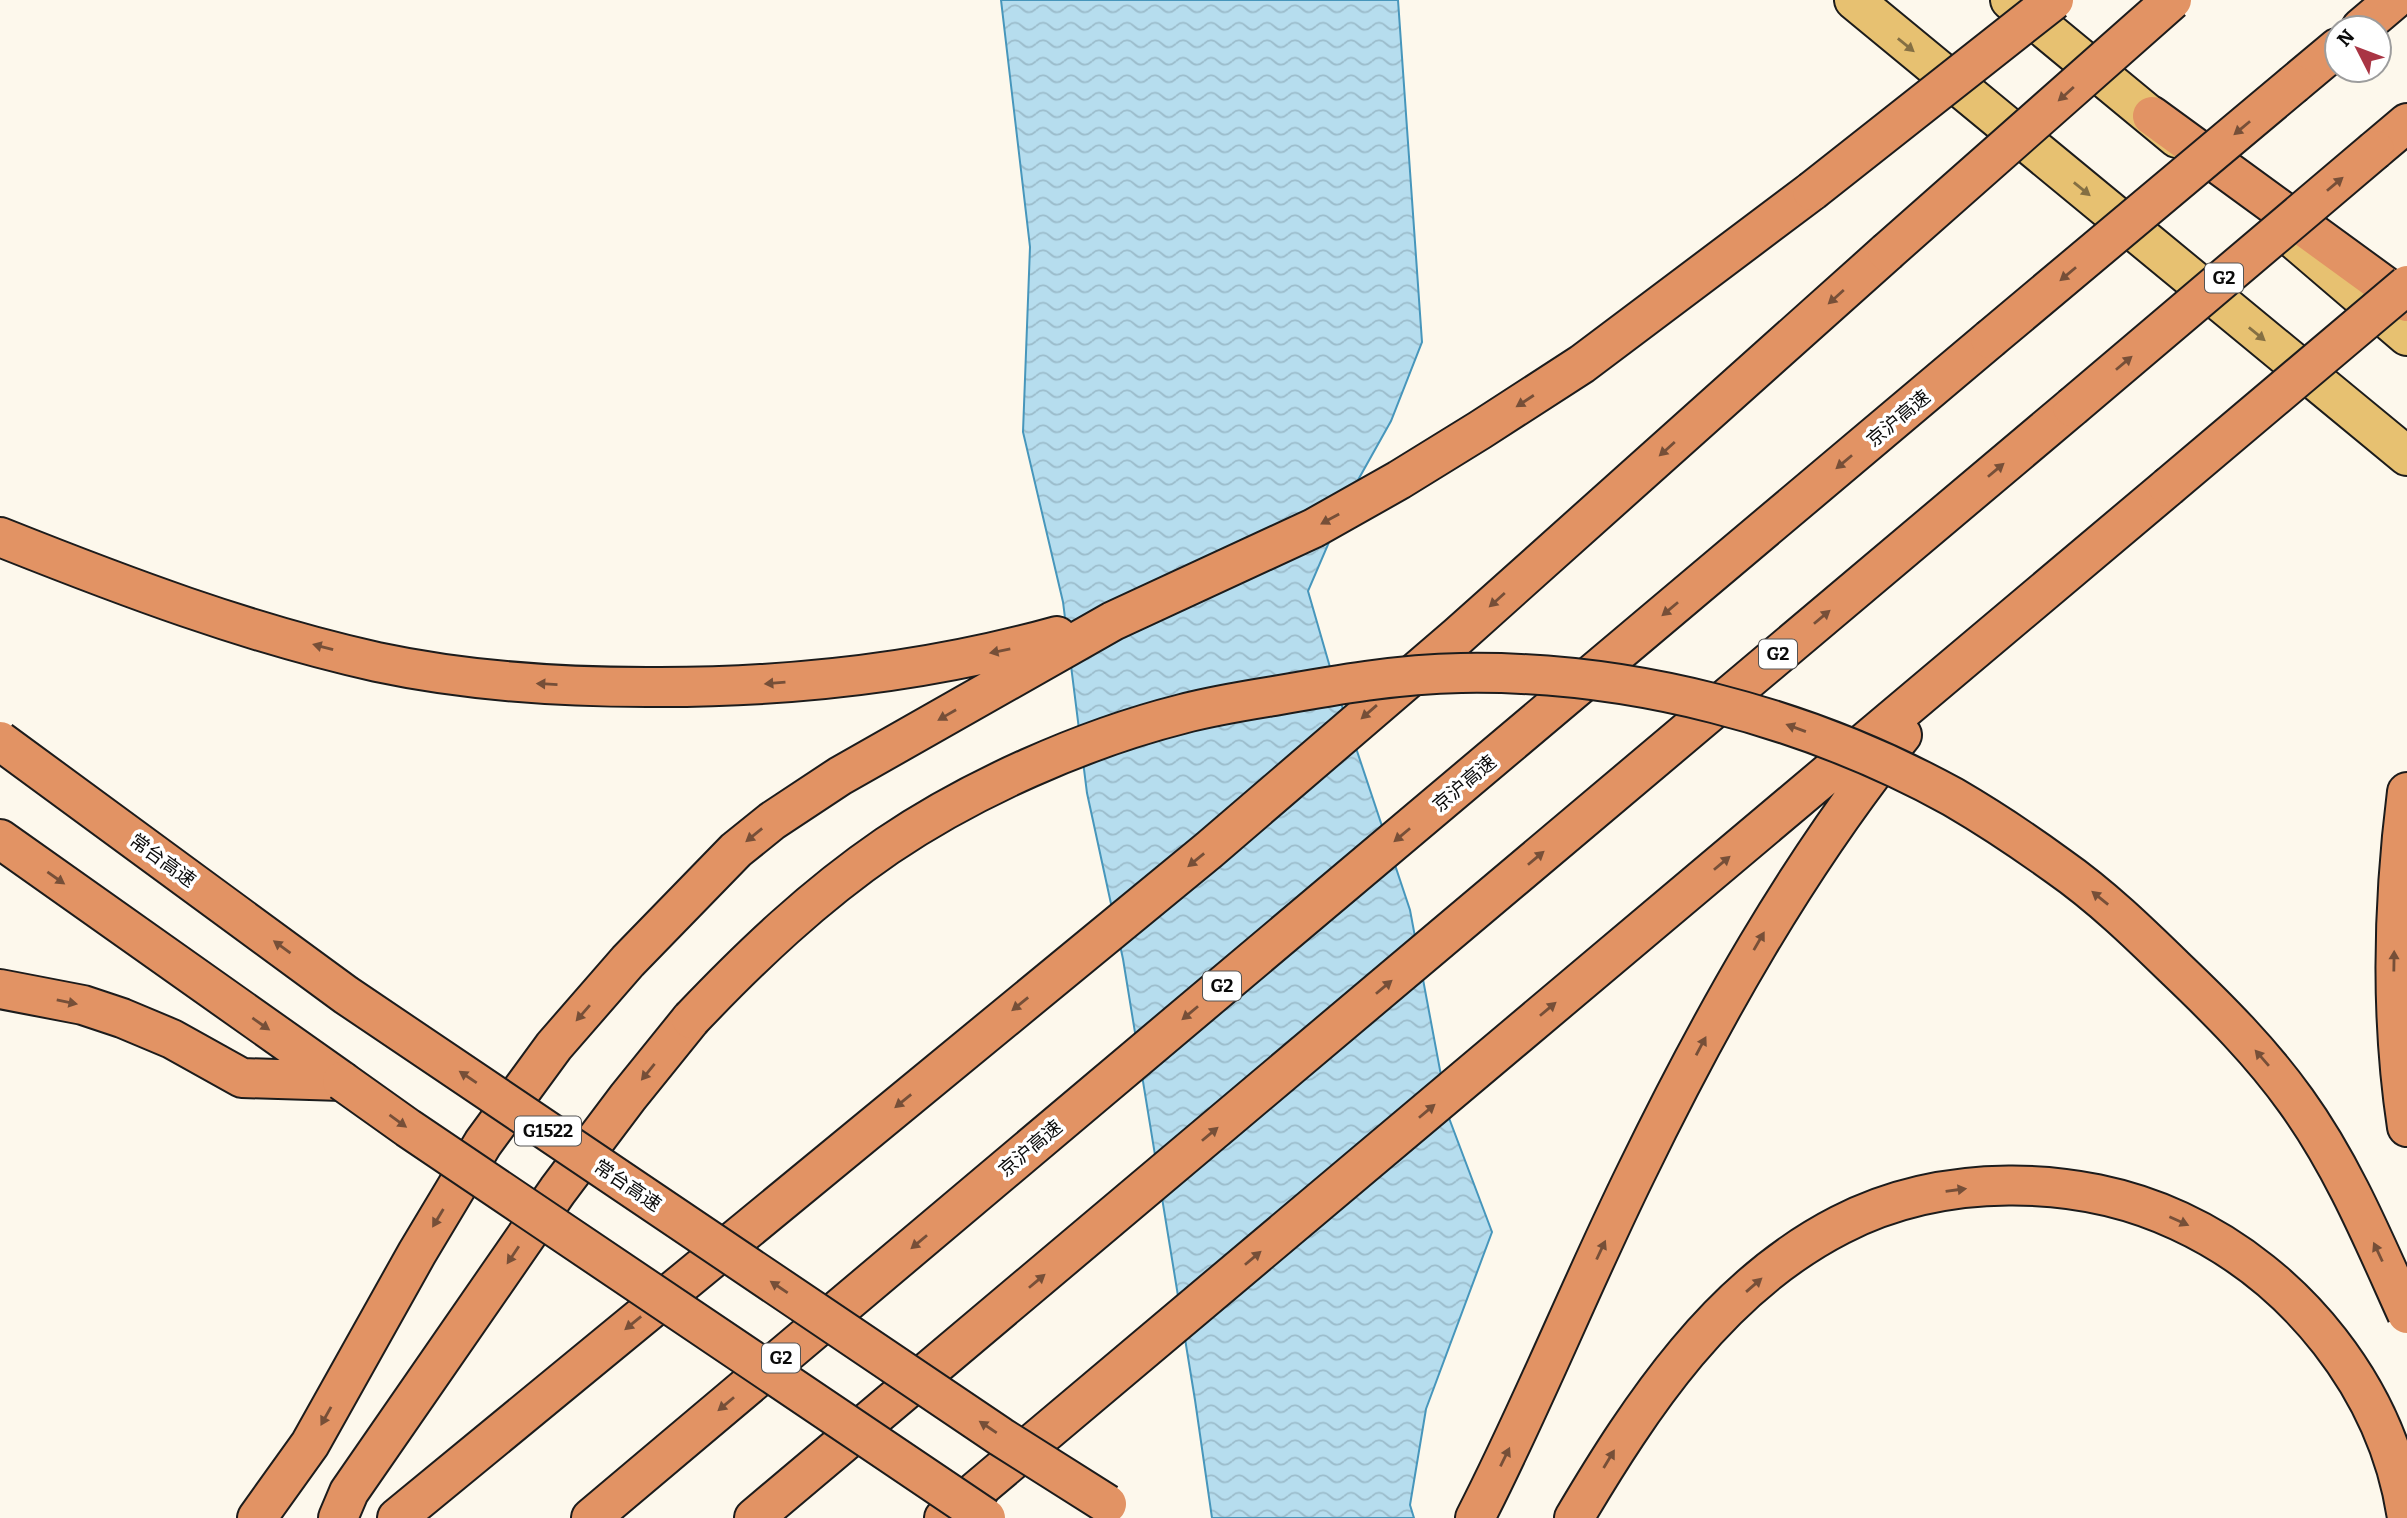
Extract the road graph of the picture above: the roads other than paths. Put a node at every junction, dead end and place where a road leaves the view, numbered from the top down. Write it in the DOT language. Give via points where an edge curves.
graph roads {
  1 [pos="1854,0"];
  2 [pos="2010,0"];
  3 [pos="2054,0"];
  4 [pos="2172,0"];
  5 [pos="2394,0"];
  6 [pos="2378,14"];
  7 [pos="2323,60"];
  8 [pos="2152,116"];
  9 [pos="2407,123"];
  10 [pos="2407,285"];
  11 [pos="2407,302"];
  12 [pos="2407,336"];
  13 [pos="2407,456"];
  14 [pos="0,537"];
  15 [pos="1113,621"];
  16 [pos="1955,668"];
  17 [pos="0,741"];
  18 [pos="2407,792"];
  19 [pos="0,839"];
  20 [pos="0,989"];
  21 [pos="342,1081"];
  22 [pos="2407,1127"];
  23 [pos="2407,1314"];
  24 [pos="257,1518"];
  25 [pos="338,1518"];
  26 [pos="397,1518"];
  27 [pos="591,1518"];
  28 [pos="754,1518"];
  29 [pos="944,1518"];
  30 [pos="986,1518"];
  31 [pos="1128,1518"];
  32 [pos="1475,1518"];
  33 [pos="1574,1518"];
  34 [pos="2407,1518"];
  1 -- 13 [label="main road, one-way"];
  2 -- 8 [label="main road"];
  3 -- 15 [label="highway, one-way, bridge" via="1582,364 1457,445 1314,528"];
  4 -- 26 [label="highway, one-way, bridge" via="1458,636 1209,849"];
  5 -- 6 [label="highway"];
  7 -- 27 [label="highway, 京沪高速 / G2, one-way, bridge"];
  8 -- 11 [label="highway"];
  8 -- 12 [label="main road"];
  28 -- 9 [label="highway, G2, one-way, bridge"];
  10 -- 16 [label="highway, bridge"];
  15 -- 14 [label="highway, one-way" via="1015,648 835,678 679,688 501,682 378,662 246,627 125,587"];
  15 -- 24 [label="highway, one-way" via="808,795 736,850 628,961 554,1046 484,1143 310,1444"];
  29 -- 16 [label="highway, one-way"];
  32 -- 16 [label="highway, one-way" via="1636,1172 1725,1000 1833,828"];
  31 -- 17 [label="highway, 常台高速 / G1522, one-way, bridge" via="346,995"];
  22 -- 18 [label="highway, one-way" via="2394,968"];
  19 -- 21 [label="highway, one-way"];
  20 -- 21 [label="highway, one-way" via="83,1005 122,1018 242,1077"];
  21 -- 30 [label="highway, one-way, bridge"];
  23 -- 25 [label="highway, one-way, bridge" via="2318,1133 2246,1039 2119,914 1992,821 1909,775 1779,722 1726,706 1574,678 1464,673 1410,676 1223,704 1137,726 1010,778 946,811 891,843 813,901 691,1019 628,1097 558,1190 349,1492"];
  33 -- 34 [label="highway, one-way" via="1635,1418 1669,1374 1726,1311 1788,1257 1839,1225 1896,1202 2002,1185 2064,1190 2129,1203 2176,1219 2265,1276 2323,1334 2356,1377 2388,1443"];
}
